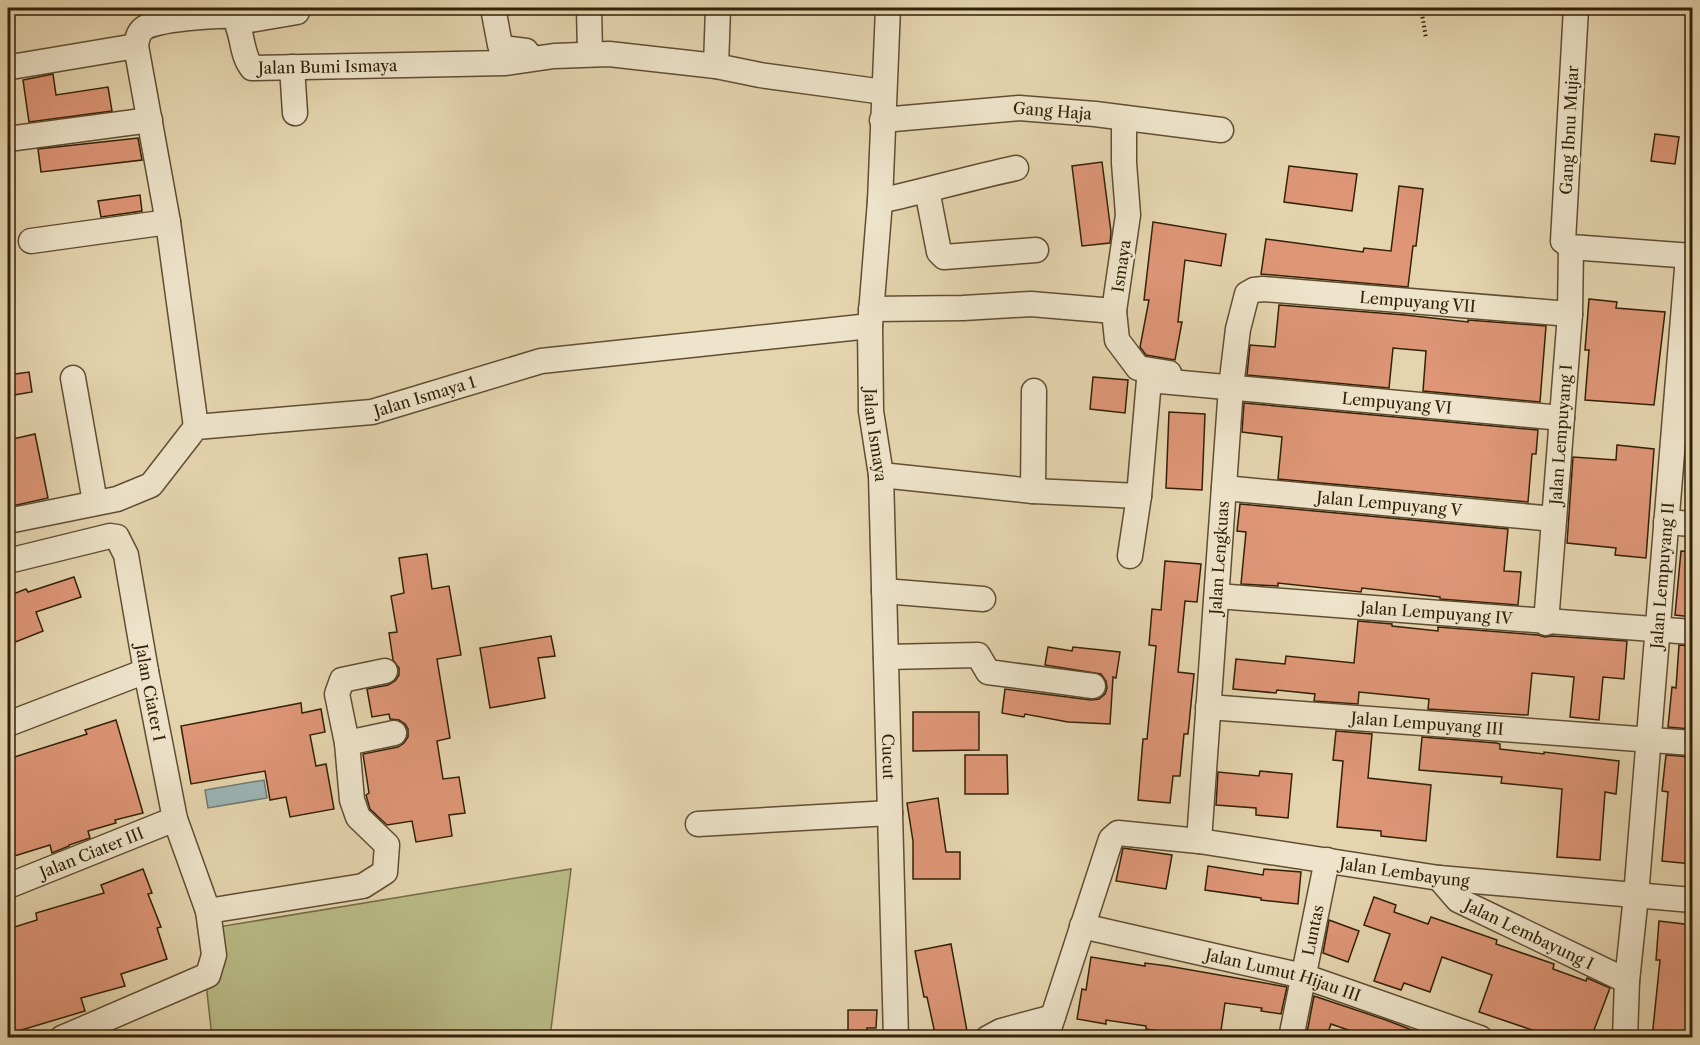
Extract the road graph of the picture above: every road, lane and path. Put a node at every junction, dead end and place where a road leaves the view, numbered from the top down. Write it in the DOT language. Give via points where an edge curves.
graph roads {
  1 [pos="493,8"];
  2 [pos="589,8"];
  3 [pos="718,8"];
  4 [pos="888,8"];
  5 [pos="1421,8"];
  6 [pos="1575,8"];
  7 [pos="297,12"];
  8 [pos="238,22"];
  9 [pos="1426,38"];
  10 [pos="136,46"];
  11 [pos="590,54"];
  12 [pos="532,59"];
  13 [pos="716,66"];
  14 [pos="11,67"];
  15 [pos="292,68"];
  16 [pos="884,92"];
  17 [pos="295,113"];
  18 [pos="1124,118"];
  19 [pos="150,120"];
  20 [pos="882,120"];
  21 [pos="1221,130"];
  22 [pos="8,139"];
  23 [pos="1016,168"];
  24 [pos="927,190"];
  25 [pos="880,201"];
  26 [pos="168,222"];
  27 [pos="31,241"];
  28 [pos="1571,247"];
  29 [pos="1036,250"];
  30 [pos="1690,256"];
  31 [pos="1263,289"];
  32 [pos="1114,311"];
  33 [pos="1570,314"];
  34 [pos="870,317"];
  35 [pos="73,378"];
  36 [pos="1170,382"];
  37 [pos="1231,387"];
  38 [pos="1034,391"];
  39 [pos="1684,414"];
  40 [pos="1562,418"];
  41 [pos="196,428"];
  42 [pos="881,475"];
  43 [pos="1224,488"];
  44 [pos="1033,491"];
  45 [pos="1139,496"];
  46 [pos="95,502"];
  47 [pos="1554,519"];
  48 [pos="8,520"];
  49 [pos="1666,522"];
  50 [pos="1692,524"];
  51 [pos="1130,556"];
  52 [pos="8,561"];
  53 [pos="884,591"];
  54 [pos="1217,596"];
  55 [pos="983,598"];
  56 [pos="1546,623"];
  57 [pos="1657,631"];
  58 [pos="1692,633"];
  59 [pos="886,657"];
  60 [pos="146,671"];
  61 [pos="385,671"];
  62 [pos="1093,686"];
  63 [pos="1208,707"];
  64 [pos="8,724"];
  65 [pos="394,733"];
  66 [pos="1648,741"];
  67 [pos="347,742"];
  68 [pos="1692,742"];
  69 [pos="890,813"];
  70 [pos="176,819"];
  71 [pos="698,824"];
  72 [pos="1198,841"];
  73 [pos="1327,860"];
  74 [pos="1439,878"];
  75 [pos="8,886"];
  76 [pos="1636,896"];
  77 [pos="1692,900"];
  78 [pos="208,912"];
  79 [pos="1082,927"];
  80 [pos="1303,976"];
  81 [pos="1627,981"];
  82 [pos="1050,1027"];
  83 [pos="62,1038"];
  84 [pos="896,1038"];
  85 [pos="988,1038"];
  86 [pos="1291,1038"];
  87 [pos="1480,1038"];
  88 [pos="1625,1038"];
  1 -- 12 [label="street" via="500,45 526,51"];
  2 -- 11 [label="street"];
  3 -- 13 [label="street"];
  4 -- 16 [label="street, Jalan Ismaya"];
  5 -- 9 [label="path"];
  6 -- 28 [label="street, Gang Ibnu Mujar" via="1563,241"];
  7 -- 8 [label="street"];
  8 -- 10 [label="street" via="233,16 221,15 157,23 144,27"];
  8 -- 15 [label="street, Jalan Bumi Ismaya" via="246,61 252,68"];
  10 -- 14 [label="street"];
  10 -- 19 [label="street"];
  11 -- 12 [label="street, Jalan Bumi Ismaya"];
  11 -- 13 [label="street, Jalan Bumi Ismaya"];
  12 -- 15 [label="street, Jalan Bumi Ismaya" via="506,63"];
  13 -- 16 [label="street, Jalan Bumi Ismaya"];
  15 -- 17 [label="street"];
  16 -- 20 [label="street, Jalan Ismaya"];
  18 -- 20 [label="street, Gang Haja" via="1019,108"];
  18 -- 21 [label="street, Gang Haja"];
  18 -- 32 [label="street, Ismaya" via="1128,214"];
  19 -- 22 [label="street"];
  19 -- 26 [label="street"];
  20 -- 25 [label="street, Jalan Ismaya"];
  23 -- 24 [label="street"];
  24 -- 25 [label="street"];
  24 -- 29 [label="street" via="939,252 944,257"];
  25 -- 34 [label="street, Jalan Ismaya"];
  26 -- 27 [label="street"];
  26 -- 41 [label="street"];
  28 -- 30 [label="street"];
  28 -- 33 [label="street, Jalan Lempuyang I"];
  30 -- 39 [label="street, Jalan Lempuyang II"];
  31 -- 33 [label="street, Lempuyang VII"];
  31 -- 37 [label="street, Jalan Lengkuas" via="1246,296"];
  32 -- 34 [label="street, Jalan Ismaya 1" via="1031,304"];
  32 -- 36 [label="street, Ismaya" via="1117,340 1138,368 1169,373"];
  33 -- 40 [label="street, Jalan Lempuyang I"];
  34 -- 41 [label="street, Jalan Ismaya 1" via="541,361 372,412"];
  34 -- 42 [label="street, Jalan Ismaya" via="871,411"];
  35 -- 46 [label="street"];
  36 -- 37 [label="street"];
  36 -- 45 [label="street" via="1149,380"];
  37 -- 40 [label="street, Lempuyang VI"];
  37 -- 43 [label="street, Jalan Lengkuas"];
  38 -- 44 [label="street"];
  39 -- 49 [label="street, Jalan Lempuyang II"];
  40 -- 47 [label="street, Jalan Lempuyang I"];
  41 -- 46 [label="street" via="151,486 117,499"];
  42 -- 44 [label="street, Jalan Ismaya"];
  42 -- 53 [label="street, Cucut"];
  43 -- 47 [label="street, Jalan Lempuyang V"];
  43 -- 54 [label="street, Jalan Lengkuas"];
  44 -- 45 [label="street, Jalan Ismaya"];
  45 -- 51 [label="street"];
  46 -- 48 [label="street"];
  47 -- 56 [label="street, Jalan Lempuyang I"];
  49 -- 50 [label="street"];
  49 -- 57 [label="street, Jalan Lempuyang II"];
  52 -- 60 [label="street, Jalan Ciater I" via="117,537 126,555"];
  53 -- 55 [label="street"];
  53 -- 59 [label="street, Cucut"];
  54 -- 56 [label="street, Jalan Lempuyang IV"];
  54 -- 63 [label="street, Jalan Lengkuas"];
  56 -- 57 [label="street, Jalan Lempuyang IV"];
  57 -- 58 [label="street, Jalan Lempuyang IV"];
  57 -- 66 [label="street, Jalan Lempuyang II"];
  59 -- 62 [label="street" via="978,655 988,672"];
  59 -- 69 [label="street, Cucut"];
  60 -- 64 [label="street"];
  60 -- 70 [label="street, Jalan Ciater I"];
  61 -- 67 [label="street" via="342,680 337,694"];
  63 -- 66 [label="street, Jalan Lempuyang III"];
  63 -- 72 [label="street, Jalan Lengkuas"];
  65 -- 67 [label="street"];
  66 -- 68 [label="street, Jalan Lempuyang III"];
  66 -- 76 [label="street, Jalan Lempuyang II"];
  67 -- 78 [label="street" via="351,800 358,817 387,845 385,872 363,886"];
  69 -- 71 [label="street"];
  69 -- 84 [label="street, Cucut"];
  70 -- 75 [label="street, Jalan Ciater III"];
  70 -- 78 [label="street, Jalan Ciater I"];
  72 -- 73 [label="street, Jalan Lembayung"];
  72 -- 79 [label="street, Jalan Lembayung" via="1118,833 1112,839"];
  73 -- 74 [label="street, Jalan Lembayung"];
  73 -- 80 [label="street, Luntas"];
  74 -- 76 [label="street, Jalan Lembayung"];
  74 -- 81 [label="street, Jalan Lembayung I" via="1458,900"];
  76 -- 77 [label="street, Jalan Lembayung"];
  76 -- 81 [label="street, Jalan Lempuyang II"];
  78 -- 83 [label="street, Jalan Ciater I" via="214,955 208,975"];
  79 -- 80 [label="street, Jalan Lumut Hijau III"];
  79 -- 82 [label="street"];
  80 -- 86 [label="street, Luntas"];
  80 -- 87 [label="street, Jalan Lumut Hijau III"];
  81 -- 88 [label="street, Jalan Lempuyang II"];
  82 -- 85 [label="street" via="1001,1031"];
}
